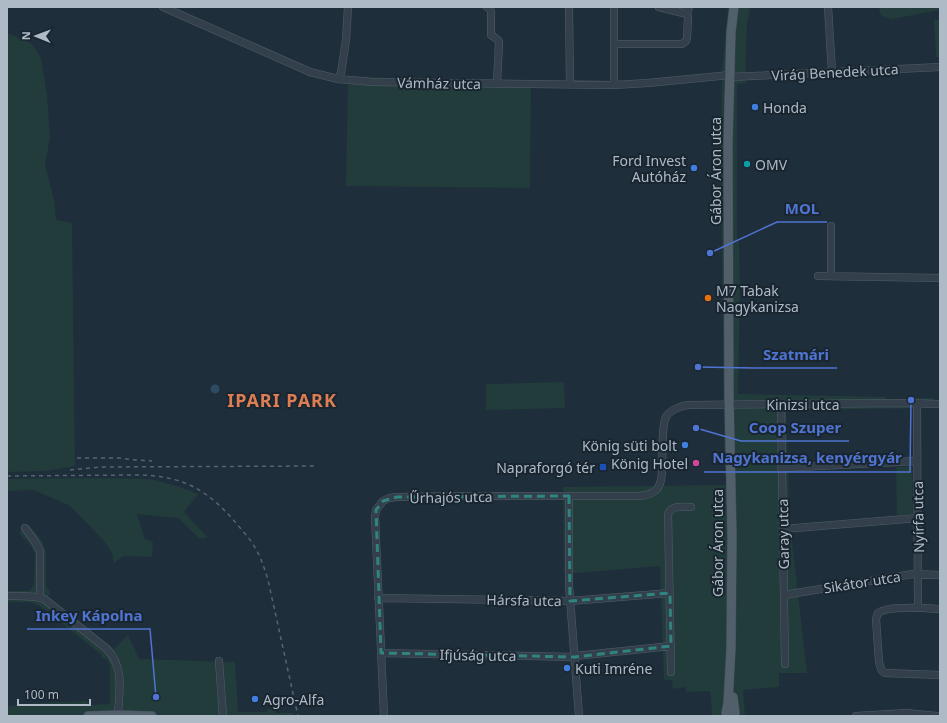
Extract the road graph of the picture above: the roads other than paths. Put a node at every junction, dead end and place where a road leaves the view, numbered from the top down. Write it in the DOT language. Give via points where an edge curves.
graph roads {
  1 [pos="163,7"];
  2 [pos="348,7"];
  3 [pos="487,7"];
  4 [pos="569,7"];
  5 [pos="614,7"];
  6 [pos="659,7"];
  7 [pos="734,7"];
  8 [pos="828,7"];
  9 [pos="688,11"];
  10 [pos="614,44"];
  11 [pos="940,67"];
  12 [pos="832,72"];
  13 [pos="730,76"];
  14 [pos="338,79"];
  15 [pos="497,84"];
  16 [pos="570,84"];
  17 [pos="614,85"];
  18 [pos="831,226"];
  19 [pos="818,276"];
  20 [pos="831,276"];
  21 [pos="940,278"];
  22 [pos="917,403"];
  23 [pos="729,404"];
  24 [pos="781,404"];
  25 [pos="940,404"];
  26 [pos="669,414"];
  27 [pos="917,461"];
  28 [pos="781,468"];
  29 [pos="569,496"];
  30 [pos="691,507"];
  31 [pos="918,518"];
  32 [pos="25,528"];
  33 [pos="783,529"];
  34 [pos="918,574"];
  35 [pos="940,574"];
  36 [pos="670,593"];
  37 [pos="784,595"];
  38 [pos="7,596"];
  39 [pos="37,597"];
  40 [pos="378,598"];
  41 [pos="570,601"];
  42 [pos="918,608"];
  43 [pos="940,609"];
  44 [pos="671,646"];
  45 [pos="381,653"];
  46 [pos="575,656"];
  47 [pos="219,661"];
  48 [pos="785,664"];
  49 [pos="671,672"];
  50 [pos="940,674"];
  51 [pos="118,715"];
  52 [pos="730,715"];
  53 [pos="88,716"];
  54 [pos="152,716"];
  55 [pos="223,716"];
  56 [pos="384,716"];
  57 [pos="579,716"];
  58 [pos="856,716"];
  59 [pos="937,716"];
  1 -- 14 [label="street, Vámház utca" via="310,72"];
  2 -- 14 [label="street" via="342,73"];
  3 -- 15 [label="street" via="491,12 491,34 499,42"];
  4 -- 16 [label="street"];
  5 -- 10 [label="street"];
  6 -- 9 [label="street"];
  7 -- 13 [label="main road, Gábor Áron utca"];
  8 -- 12 [label="street"];
  9 -- 10 [label="street" via="686,41 682,44"];
  10 -- 17 [label="street"];
  11 -- 12 [label="street, Virág Benedek utca"];
  12 -- 13 [label="street, Virág Benedek utca"];
  13 -- 17 [label="street, Vámház utca"];
  13 -- 23 [label="main road, Gábor Áron utca"];
  14 -- 15 [label="street, Vámház utca"];
  15 -- 16 [label="street, Vámház utca"];
  16 -- 17 [label="street, Vámház utca"];
  18 -- 20 [label="street"];
  19 -- 20 [label="street"];
  20 -- 21 [label="street"];
  22 -- 24 [label="street, Kinizsi utca"];
  22 -- 25 [label="street, Kinizsi utca"];
  22 -- 27 [label="street, Nyírfa utca"];
  23 -- 24 [label="street, Kinizsi utca"];
  23 -- 26 [label="street, Kinizsi utca" via="688,405"];
  23 -- 52 [label="main road, Gábor Áron utca" via="732,535 728,704"];
  24 -- 28 [label="street, Garay utca"];
  26 -- 29 [label="street, Űrhajós utca" via="664,428 661,480 656,490 636,496"];
  27 -- 28 [label="street"];
  27 -- 31 [label="street, Nyírfa utca"];
  28 -- 33 [label="street, Garay utca"];
  29 -- 40 [label="street, Űrhajós utca" via="397,497 386,500 376,510 375,517"];
  29 -- 41 [label="street"];
  30 -- 36 [label="street" via="673,508 669,512"];
  31 -- 33 [label="street"];
  31 -- 34 [label="street, Nyírfa utca"];
  32 -- 39 [label="street" via="40,551"];
  33 -- 37 [label="street, Garay utca"];
  34 -- 35 [label="street, Sikátor utca"];
  34 -- 37 [label="street, Sikátor utca"];
  34 -- 42 [label="street, Nyírfa utca"];
  36 -- 41 [label="street, Hársfa utca"];
  36 -- 44 [label="street"];
  37 -- 48 [label="street, Garay utca"];
  38 -- 39 [label="street"];
  39 -- 51 [label="street" via="46,601 110,653 119,672"];
  40 -- 41 [label="street, Hársfa utca"];
  40 -- 45 [label="street, Űrhajós utca"];
  41 -- 46 [label="street"];
  42 -- 43 [label="street"];
  42 -- 50 [label="street" via="885,610 877,614 881,669 885,673"];
  44 -- 46 [label="street, Ifjúság utca"];
  44 -- 49 [label="street"];
  45 -- 46 [label="street, Ifjúság utca"];
  45 -- 56 [label="street, Űrhajós utca"];
  46 -- 57 [label="street"];
  47 -- 55 [label="street"];
  51 -- 53 [label="main road"];
  51 -- 54 [label="main road"];
  58 -- 59 [label="street" via="906,713"];
}
